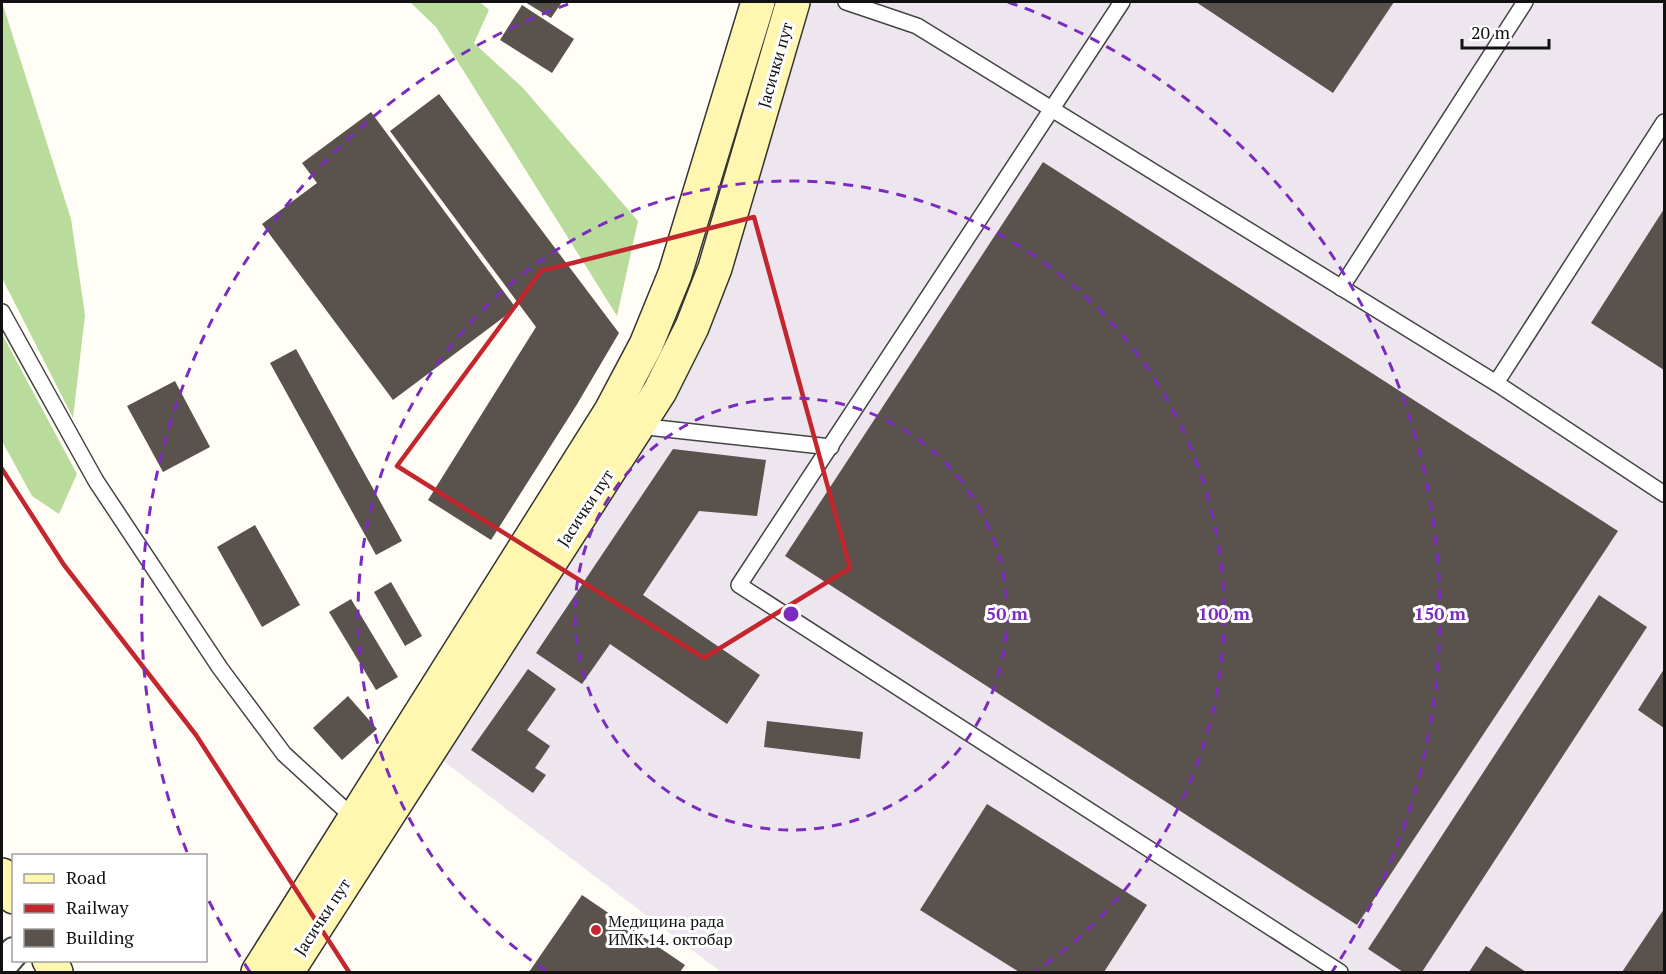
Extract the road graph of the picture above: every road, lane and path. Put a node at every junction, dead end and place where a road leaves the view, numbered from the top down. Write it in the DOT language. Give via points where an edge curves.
graph roads {
  1 [pos="758,2"];
  2 [pos="793,2"];
  3 [pos="846,2"];
  4 [pos="1122,2"];
  5 [pos="1525,2"];
  6 [pos="1052,110"];
  7 [pos="1665,122"];
  8 [pos="1341,288"];
  9 [pos="2,312"];
  10 [pos="1496,383"];
  11 [pos="638,426"];
  12 [pos="831,447"];
  13 [pos="1665,494"];
  14 [pos="355,819"];
  15 [pos="2,875"];
  16 [pos="12,893"];
  17 [pos="12,954"];
  18 [pos="2,966"];
  19 [pos="258,972"];
  20 [pos="287,972"];
  21 [pos="1340,972"];
  1 -- 14 [label="main road, Јасички пут" via="675,274 646,345 610,411"];
  2 -- 11 [label="main road, Јасички пут" via="715,268 692,327"];
  3 -- 6 [label="lane" via="917,26"];
  4 -- 6 [label="lane"];
  5 -- 8 [label="lane"];
  6 -- 8 [label="lane"];
  6 -- 12 [label="lane"];
  7 -- 10 [label="lane"];
  8 -- 10 [label="lane"];
  9 -- 14 [label="lane" via="96,481 220,668 284,754"];
  10 -- 13 [label="lane"];
  11 -- 12 [label="lane"];
  11 -- 20 [label="main road, Јасички пут"];
  12 -- 21 [label="lane" via="739,585"];
  14 -- 19 [label="main road, Јасички пут"];
  15 -- 16 [label="main road"];
  17 -- 18 [label="street"];
}
